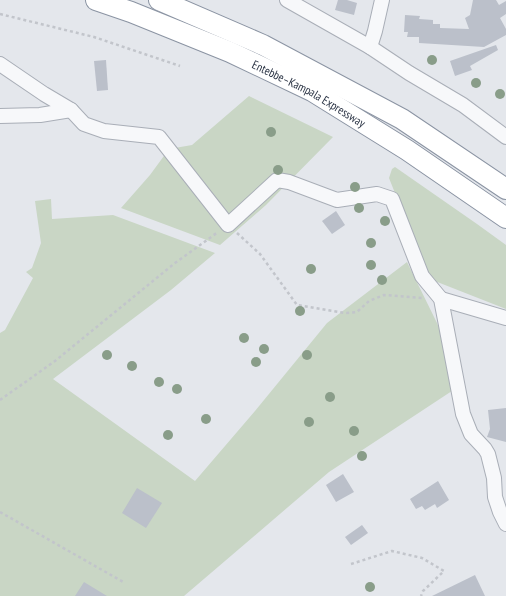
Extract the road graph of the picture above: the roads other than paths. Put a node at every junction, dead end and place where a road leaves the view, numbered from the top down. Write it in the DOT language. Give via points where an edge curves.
graph roads {
  1 [pos="96,0"];
  2 [pos="159,0"];
  3 [pos="287,0"];
  4 [pos="382,0"];
  5 [pos="370,47"];
  6 [pos="0,64"];
  7 [pos="72,110"];
  8 [pos="0,116"];
  9 [pos="504,131"];
  10 [pos="506,189"];
  11 [pos="506,218"];
  12 [pos="440,299"];
  13 [pos="506,318"];
  14 [pos="506,524"];
  1 -- 11 [label="highway, Entebbe–Kampala Expressway" via="230,52 312,91 406,150"];
  2 -- 10 [label="highway, Entebbe–Kampala Expressway" via="263,45 402,119"];
  3 -- 5 [label="street"];
  4 -- 5 [label="street"];
  5 -- 9 [label="street"];
  6 -- 7 [label="street"];
  7 -- 8 [label="street" via="40,115"];
  7 -- 12 [label="street" via="84,124 104,131 160,137 228,225 277,180 337,200 377,194 392,200 422,276"];
  12 -- 13 [label="street"];
  12 -- 14 [label="street" via="463,414 471,434 488,454 494,478 495,497"];
}
